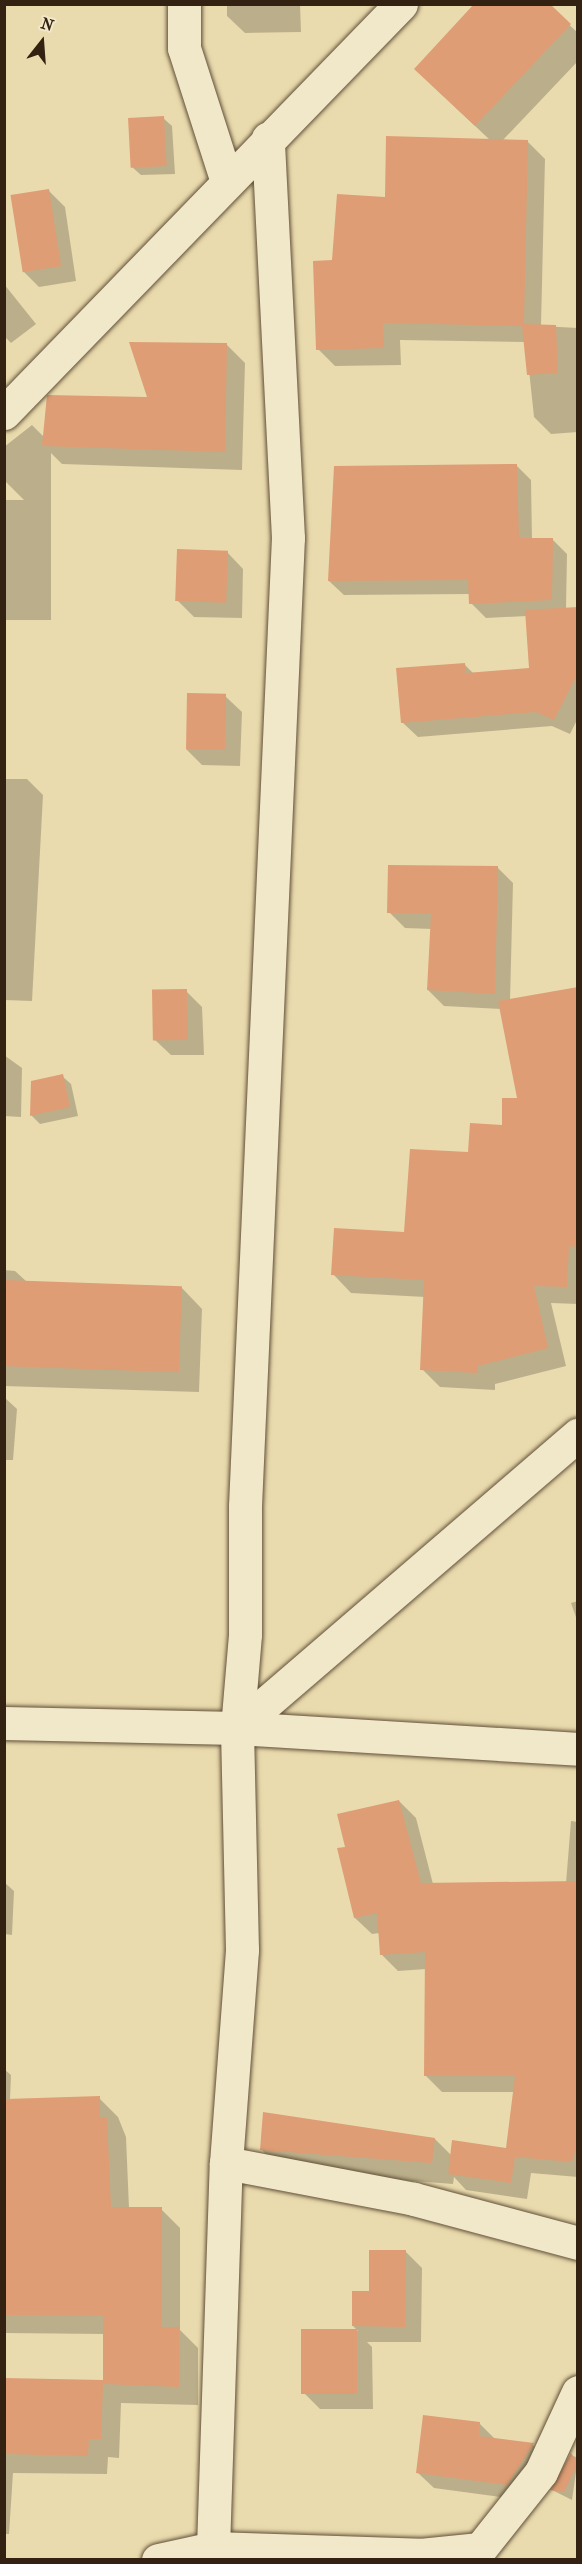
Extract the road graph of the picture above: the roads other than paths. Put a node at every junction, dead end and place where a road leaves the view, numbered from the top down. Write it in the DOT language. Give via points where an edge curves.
graph roads {
  1 [pos="184,4"];
  2 [pos="400,4"];
  3 [pos="268,139"];
  4 [pos="227,182"];
  5 [pos="4,413"];
  6 [pos="578,1435"];
  7 [pos="4,1723"];
  8 [pos="237,1728"];
  9 [pos="578,1749"];
  10 [pos="226,2163"];
  11 [pos="578,2243"];
  12 [pos="578,2392"];
  13 [pos="213,2548"];
  14 [pos="420,2557"];
  15 [pos="158,2559"];
  1 -- 4 [label="street" via="184,48"];
  2 -- 3 [label="street"];
  3 -- 4 [label="street"];
  3 -- 8 [label="street" via="288,538 246,1494 245,1634"];
  4 -- 5 [label="street"];
  6 -- 8 [label="street"];
  7 -- 8 [label="street"];
  8 -- 9 [label="street"];
  8 -- 10 [label="street" via="242,1950"];
  10 -- 11 [label="street" via="414,2199"];
  10 -- 13 [label="street"];
  12 -- 14 [label="street" via="541,2472 480,2549"];
  13 -- 14 [label="street"];
  13 -- 15 [label="street"];
}
